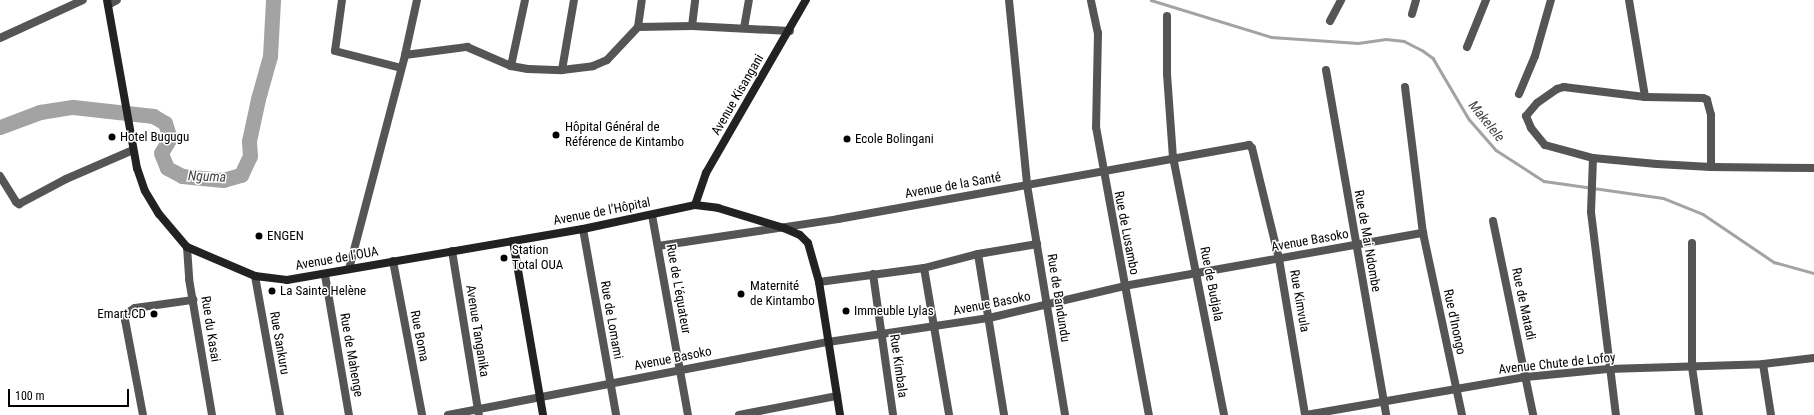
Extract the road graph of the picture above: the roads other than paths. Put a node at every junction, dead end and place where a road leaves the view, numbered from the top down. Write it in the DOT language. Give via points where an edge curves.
graph roads {
  1 [pos="83,0"];
  2 [pos="117,0"];
  3 [pos="342,0"];
  4 [pos="417,0"];
  5 [pos="525,0"];
  6 [pos="574,0"];
  7 [pos="642,0"];
  8 [pos="695,0"];
  9 [pos="749,0"];
  10 [pos="806,0"];
  11 [pos="1009,0"];
  12 [pos="1341,0"];
  13 [pos="1416,0"];
  14 [pos="1486,0"];
  15 [pos="1551,0"];
  16 [pos="1630,0"];
  17 [pos="1091,1"];
  18 [pos="107,3"];
  19 [pos="1412,14"];
  20 [pos="1167,16"];
  21 [pos="1330,21"];
  22 [pos="692,26"];
  23 [pos="638,27"];
  24 [pos="744,28"];
  25 [pos="790,31"];
  26 [pos="0,38"];
  27 [pos="1467,47"];
  28 [pos="405,55"];
  29 [pos="511,66"];
  30 [pos="401,68"];
  31 [pos="562,70"];
  32 [pos="1326,70"];
  33 [pos="1405,87"];
  34 [pos="1519,94"];
  35 [pos="1645,97"];
  36 [pos="1251,146"];
  37 [pos="133,150"];
  38 [pos="1173,157"];
  39 [pos="1593,158"];
  40 [pos="1711,167"];
  41 [pos="1814,168"];
  42 [pos="1102,170"];
  43 [pos="0,176"];
  44 [pos="1027,185"];
  45 [pos="695,205"];
  46 [pos="652,215"];
  47 [pos="1493,221"];
  48 [pos="784,228"];
  49 [pos="583,229"];
  50 [pos="1423,233"];
  51 [pos="513,241"];
  52 [pos="1692,243"];
  53 [pos="1038,244"];
  54 [pos="658,246"];
  55 [pos="1355,246"];
  56 [pos="187,247"];
  57 [pos="452,251"];
  58 [pos="978,254"];
  59 [pos="1279,259"];
  60 [pos="393,262"];
  61 [pos="924,268"];
  62 [pos="348,269"];
  63 [pos="873,274"];
  64 [pos="1198,274"];
  65 [pos="325,275"];
  66 [pos="255,276"];
  67 [pos="819,282"];
  68 [pos="1124,286"];
  69 [pos="193,300"];
  70 [pos="1047,305"];
  71 [pos="989,318"];
  72 [pos="934,327"];
  73 [pos="881,334"];
  74 [pos="828,342"];
  75 [pos="1814,358"];
  76 [pos="1763,364"];
  77 [pos="1692,367"];
  78 [pos="1608,369"];
  79 [pos="680,371"];
  80 [pos="1526,378"];
  81 [pos="610,383"];
  82 [pos="1456,388"];
  83 [pos="837,396"];
  84 [pos="540,398"];
  85 [pos="1384,403"];
  86 [pos="478,412"];
  87 [pos="143,415"];
  88 [pos="212,415"];
  89 [pos="280,415"];
  90 [pos="349,415"];
  91 [pos="422,415"];
  92 [pos="448,415"];
  93 [pos="543,415"];
  94 [pos="616,415"];
  95 [pos="688,415"];
  96 [pos="738,415"];
  97 [pos="840,415"];
  98 [pos="893,415"];
  99 [pos="949,415"];
  100 [pos="1004,415"];
  101 [pos="1065,415"];
  102 [pos="1149,415"];
  103 [pos="1224,415"];
  104 [pos="1306,415"];
  105 [pos="1386,415"];
  106 [pos="1462,415"];
  107 [pos="1533,415"];
  108 [pos="1616,415"];
  109 [pos="1699,415"];
  110 [pos="1771,415"];
  1 -- 26 [label="street"];
  2 -- 18 [label="street"];
  3 -- 30 [label="street" via="335,51"];
  4 -- 28 [label="street"];
  5 -- 29 [label="street"];
  6 -- 31 [label="street"];
  7 -- 23 [label="street"];
  8 -- 22 [label="street"];
  9 -- 24 [label="street"];
  10 -- 25 [label="main road, Avenue Kisangani"];
  11 -- 44 [label="street, Rue de Bandundu"];
  12 -- 21 [label="street"];
  13 -- 19 [label="street"];
  14 -- 27 [label="street"];
  15 -- 34 [label="street" via="1535,56"];
  16 -- 35 [label="street"];
  17 -- 42 [label="street, Rue de Lusambo" via="1098,33 1095,118"];
  18 -- 37 [label="main road, Avenue de l’OUA"];
  20 -- 38 [label="street, Rue de Budjala" via="1167,74"];
  22 -- 23 [label="street"];
  22 -- 24 [label="street"];
  23 -- 31 [label="street" via="607,60 593,66"];
  24 -- 25 [label="street"];
  25 -- 45 [label="main road, Avenue Kisangani" via="706,173"];
  28 -- 29 [label="street" via="467,47"];
  28 -- 30 [label="street"];
  29 -- 31 [label="street"];
  30 -- 62 [label="street"];
  32 -- 55 [label="street, Rue de Mai Ndombe"];
  33 -- 50 [label="street, Rue d'Inongo"];
  35 -- 39 [label="street" via="1564,87 1557,89 1530,109 1527,120 1545,145"];
  35 -- 40 [label="street" via="1708,100 1711,115"];
  36 -- 38 [label="street, Avenue de la Santé"];
  36 -- 59 [label="street, Rue Kimvula"];
  37 -- 43 [label="street" via="66,179 19,204"];
  37 -- 56 [label="main road, Avenue de l’OUA" via="145,191 173,233"];
  38 -- 42 [label="street, Avenue de la Santé"];
  38 -- 64 [label="street, Rue de Budjala"];
  39 -- 40 [label="street"];
  39 -- 78 [label="street" via="1591,197"];
  40 -- 41 [label="street"];
  42 -- 44 [label="street, Avenue de la Santé"];
  42 -- 68 [label="street, Rue de Lusambo"];
  44 -- 48 [label="street, Avenue de la Santé"];
  44 -- 53 [label="street, Rue de Bandundu"];
  45 -- 46 [label="main road, Avenue de l’Hôpital"];
  45 -- 48 [label="main road" via="731,211"];
  46 -- 49 [label="main road, Avenue de l’Hôpital"];
  46 -- 54 [label="street, Rue de L'équateur"];
  47 -- 80 [label="street, Rue de Matadi"];
  48 -- 54 [label="street, Avenue de la Santé"];
  48 -- 67 [label="main road" via="800,235 808,243"];
  49 -- 51 [label="main road, Avenue de l’Hôpital"];
  49 -- 81 [label="street, Rue de Lomami"];
  50 -- 55 [label="street, Avenue Basoko"];
  50 -- 82 [label="street, Rue d'Inongo"];
  51 -- 57 [label="main road, Avenue de l’OUA"];
  51 -- 84 [label="main road"];
  52 -- 77 [label="street"];
  53 -- 58 [label="street"];
  53 -- 70 [label="street, Rue de Bandundu"];
  54 -- 79 [label="street, Rue de L'équateur"];
  55 -- 59 [label="street, Avenue Basoko"];
  55 -- 85 [label="street, Rue de Mai Ndombe"];
  56 -- 66 [label="main road, Avenue de l’OUA"];
  56 -- 69 [label="street, Rue du Kasai"];
  57 -- 60 [label="main road, Avenue de l’OUA"];
  57 -- 86 [label="street, Avenue Tanganika"];
  58 -- 61 [label="street"];
  58 -- 71 [label="street"];
  59 -- 64 [label="street, Avenue Basoko"];
  59 -- 104 [label="street, Rue Kimvula"];
  60 -- 62 [label="main road, Avenue de l’OUA"];
  60 -- 91 [label="street, Rue Boma"];
  61 -- 63 [label="street"];
  61 -- 72 [label="street"];
  62 -- 65 [label="main road, Avenue de l’OUA"];
  63 -- 67 [label="street"];
  63 -- 73 [label="street, Rue Kimbala"];
  64 -- 68 [label="street, Avenue Basoko"];
  64 -- 103 [label="street, Rue de Budjala"];
  65 -- 66 [label="main road, Avenue de l’OUA" via="287,280"];
  65 -- 90 [label="street, Rue de Mahenge"];
  66 -- 89 [label="street, Rue Sankuru"];
  67 -- 74 [label="main road"];
  68 -- 70 [label="street, Avenue Basoko"];
  68 -- 102 [label="street, Rue de Lusambo"];
  69 -- 87 [label="street" via="135,308 127,313 125,320"];
  69 -- 88 [label="street, Rue du Kasai"];
  70 -- 71 [label="street, Avenue Basoko"];
  70 -- 101 [label="street, Rue de Bandundu"];
  71 -- 72 [label="street, Avenue Basoko"];
  71 -- 100 [label="street"];
  72 -- 73 [label="street, Avenue Basoko"];
  72 -- 99 [label="street"];
  73 -- 74 [label="street, Avenue Basoko"];
  73 -- 98 [label="street, Rue Kimbala"];
  74 -- 79 [label="street, Avenue Basoko"];
  74 -- 83 [label="main road"];
  75 -- 76 [label="street, Avenue Chute de Lofoy"];
  76 -- 77 [label="street, Avenue Chute de Lofoy"];
  76 -- 110 [label="street"];
  77 -- 78 [label="street, Avenue Chute de Lofoy"];
  77 -- 109 [label="street"];
  78 -- 80 [label="street, Avenue Chute de Lofoy"];
  78 -- 108 [label="street"];
  79 -- 81 [label="street, Avenue Basoko"];
  79 -- 95 [label="street, Rue de L'équateur"];
  80 -- 82 [label="street, Avenue Chute de Lofoy"];
  80 -- 107 [label="street, Rue de Matadi"];
  81 -- 84 [label="street, Avenue Basoko"];
  81 -- 94 [label="street, Rue de Lomami"];
  82 -- 85 [label="street, Avenue Chute de Lofoy"];
  82 -- 106 [label="street, Rue d'Inongo"];
  83 -- 96 [label="street"];
  83 -- 97 [label="main road"];
  84 -- 86 [label="street, Avenue Basoko"];
  84 -- 93 [label="main road"];
  85 -- 104 [label="street, Avenue Chute de Lofoy"];
  85 -- 105 [label="street, Rue de Mai Ndombe"];
  86 -- 92 [label="street, Avenue Basoko"];
}
